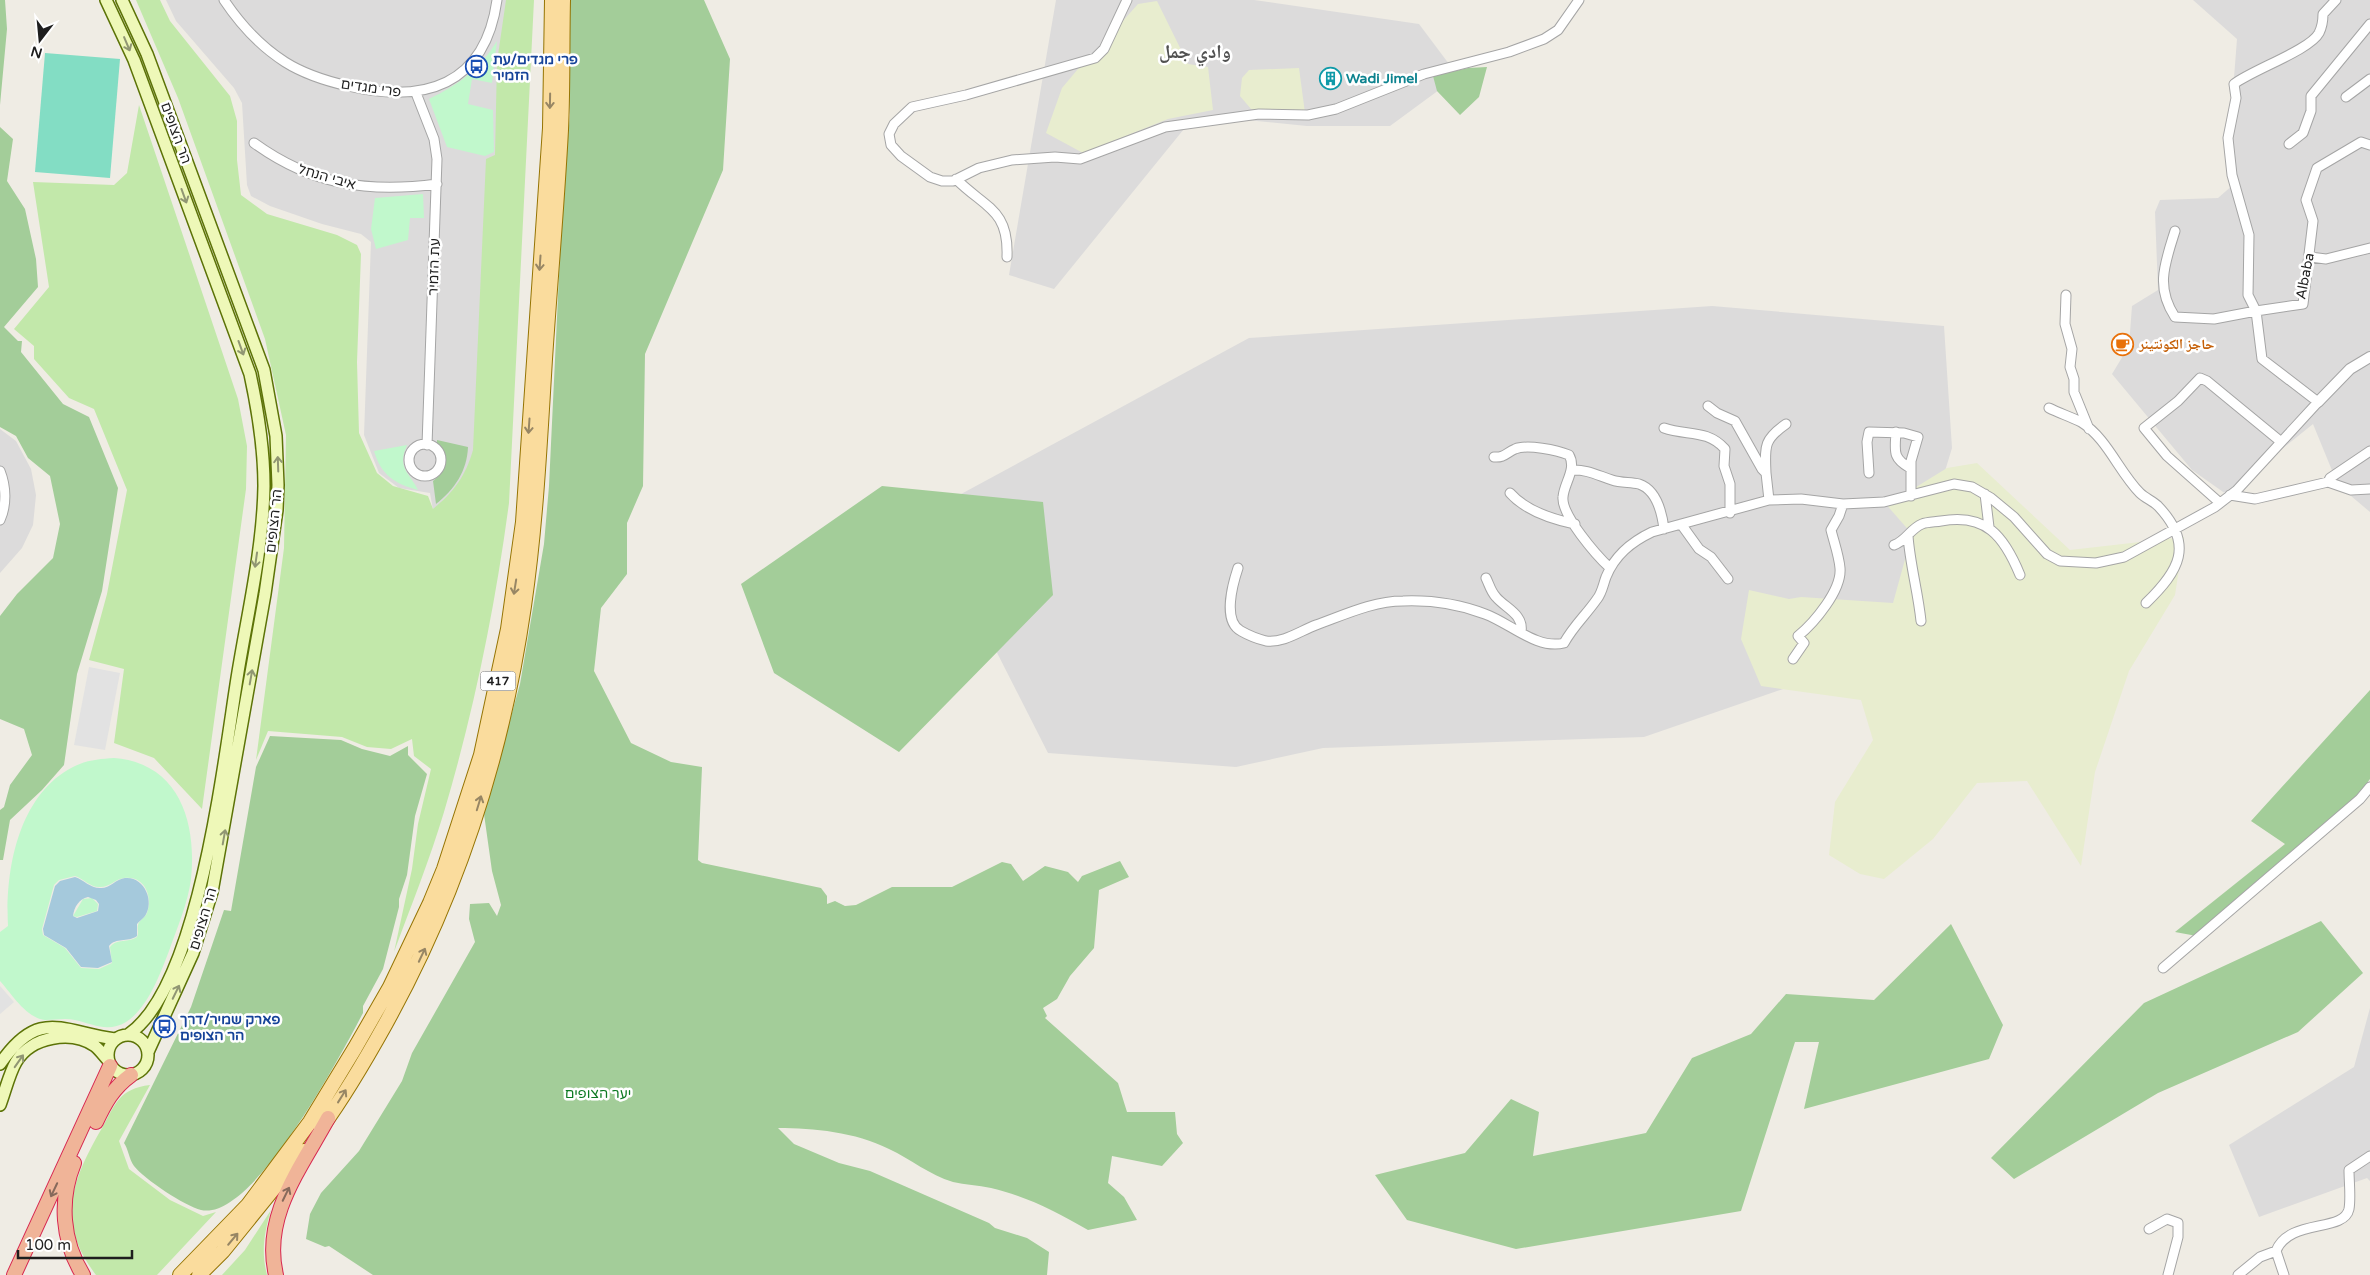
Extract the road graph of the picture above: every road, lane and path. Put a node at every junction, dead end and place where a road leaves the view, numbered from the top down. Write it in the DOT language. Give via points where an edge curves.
graph roads {
  1 [pos="106,0"];
  2 [pos="122,0"];
  3 [pos="224,0"];
  4 [pos="497,0"];
  5 [pos="552,0"];
  6 [pos="563,0"];
  7 [pos="1127,0"];
  8 [pos="1579,0"];
  9 [pos="2336,0"];
  10 [pos="2370,24"];
  11 [pos="2370,79"];
  12 [pos="416,93"];
  13 [pos="2346,97"];
  14 [pos="254,143"];
  15 [pos="2289,144"];
  16 [pos="2370,144"];
  17 [pos="956,179"];
  18 [pos="437,184"];
  19 [pos="2175,232"];
  20 [pos="2370,248"];
  21 [pos="2310,257"];
  22 [pos="1007,258"];
  23 [pos="2066,295"];
  24 [pos="2256,311"];
  25 [pos="2370,356"];
  26 [pos="2318,402"];
  27 [pos="1708,406"];
  28 [pos="2049,408"];
  29 [pos="1786,424"];
  30 [pos="1664,428"];
  31 [pos="2090,429"];
  32 [pos="1896,432"];
  33 [pos="2280,441"];
  34 [pos="427,445"];
  35 [pos="2370,452"];
  36 [pos="1494,458"];
  37 [pos="1910,468"];
  38 [pos="1571,470"];
  39 [pos="0,471"];
  40 [pos="1766,473"];
  41 [pos="1869,473"];
  42 [pos="2328,482"];
  43 [pos="2370,489"];
  44 [pos="1510,493"];
  45 [pos="1986,494"];
  46 [pos="2230,495"];
  47 [pos="1911,496"];
  48 [pos="1769,500"];
  49 [pos="2220,503"];
  50 [pos="1842,504"];
  51 [pos="1730,513"];
  52 [pos="0,520"];
  53 [pos="1575,524"];
  54 [pos="1682,524"];
  55 [pos="1989,527"];
  56 [pos="1664,529"];
  57 [pos="2175,530"];
  58 [pos="1908,536"];
  59 [pos="1894,545"];
  60 [pos="1238,568"];
  61 [pos="1610,568"];
  62 [pos="2020,575"];
  63 [pos="1486,578"];
  64 [pos="1728,578"];
  65 [pos="2146,603"];
  66 [pos="1920,621"];
  67 [pos="1521,632"];
  68 [pos="1793,659"];
  69 [pos="2370,787"];
  70 [pos="2163,968"];
  71 [pos="129,1034"];
  72 [pos="115,1039"];
  73 [pos="148,1052"];
  74 [pos="109,1063"];
  75 [pos="0,1064"];
  76 [pos="131,1075"];
  77 [pos="0,1105"];
  78 [pos="328,1118"];
  79 [pos="2370,1156"];
  80 [pos="2149,1229"];
  81 [pos="2276,1251"];
  82 [pos="15,1274"];
  83 [pos="83,1275"];
  84 [pos="180,1275"];
  85 [pos="200,1275"];
  86 [pos="276,1275"];
  87 [pos="2168,1275"];
  88 [pos="2238,1275"];
  89 [pos="2284,1275"];
  1 -- 71 [label="main road, הר הצופים, one-way" via="134,60 250,374 259,414 264,465 263,509 251,592 200,889 166,982 145,1020"];
  73 -- 2 [label="main road, הר הצופים, one-way" via="193,953 214,883 265,594 277,510 278,465 273,412 264,370 147,54"];
  3 -- 12 [label="street, פרי מגדים" via="260,43 302,72 356,88 393,94"];
  4 -- 12 [label="street, פרי מגדים" via="492,27 477,56 452,79"];
  5 -- 84 [label="main road, 417, one-way" via="550,128 523,522 508,629 481,755 430,903 390,987 351,1056 310,1122 248,1205"];
  78 -- 6 [label="main road, 417, one-way" via="373,1047 434,930 480,803 506,702 524,605 535,509 561,128"];
  7 -- 17 [label="street" via="1104,49 1095,58 966,96 912,107 903,113 889,134 891,145 930,177 942,181"];
  8 -- 17 [label="street" via="1558,30 1544,39 1509,52 1424,74 1336,109 1308,115 1259,114 1165,127 1080,159 1012,160 979,168"];
  9 -- 24 [label="street" via="2322,14 2318,35 2234,84 2236,98 2228,138 2232,175 2249,235 2248,295"];
  10 -- 15 [label="street" via="2311,96 2311,111 2303,133"];
  11 -- 13 [label="street"];
  12 -- 18 [label="street, עת הזמיר" via="434,139"];
  14 -- 18 [label="street, איבי הנחל" via="303,172 341,184 392,188"];
  16 -- 21 [label="street, Albaba" via="2361,142 2317,168 2306,200 2313,222"];
  17 -- 22 [label="street" via="993,208 1004,224"];
  18 -- 34 [label="street, עת הזמיר"];
  19 -- 24 [label="street" via="2164,268 2163,286 2166,303 2176,317 2214,319"];
  20 -- 21 [label="street" via="2326,259"];
  21 -- 24 [label="street, Albaba" via="2302,304"];
  23 -- 31 [label="street" via="2065,324 2072,349 2070,367 2074,392"];
  24 -- 26 [label="street" via="2262,359"];
  25 -- 26 [label="street" via="2350,369"];
  26 -- 33 [label="street"];
  27 -- 40 [label="street" via="1735,421"];
  28 -- 31 [label="street"];
  29 -- 40 [label="street" via="1771,434 1766,443"];
  30 -- 51 [label="street" via="1715,438 1725,449"];
  31 -- 57 [label="street" via="2140,494 2157,504"];
  32 -- 37 [label="street" via="1895,454 1899,462"];
  32 -- 37 [label="street" via="1918,437"];
  32 -- 41 [label="street" via="1869,432"];
  33 -- 46 [label="street"];
  33 -- 49 [label="street" via="2208,381 2200,378 2178,401 2144,428 2167,456"];
  35 -- 42 [label="street"];
  36 -- 38 [label="street" via="1502,458 1524,447 1558,450 1569,455"];
  37 -- 47 [label="street"];
  38 -- 53 [label="street" via="1563,501"];
  38 -- 56 [label="street" via="1585,469 1649,490 1661,509"];
  39 -- 52 [label="street" via="5,499"];
  40 -- 48 [label="street"];
  42 -- 43 [label="street" via="2351,490"];
  42 -- 46 [label="street" via="2255,500"];
  44 -- 53 [label="street" via="1519,504 1556,520"];
  45 -- 47 [label="street" via="1972,487 1954,484"];
  45 -- 55 [label="street"];
  45 -- 57 [label="street" via="2014,518 2047,554 2060,561 2096,563 2124,557"];
  46 -- 49 [label="street"];
  47 -- 50 [label="street" via="1884,502"];
  48 -- 50 [label="street" via="1801,499"];
  48 -- 51 [label="street"];
  49 -- 57 [label="street"];
  50 -- 68 [label="street" via="1831,530 1840,569 1837,584 1820,613 1798,636 1804,643"];
  51 -- 54 [label="street"];
  53 -- 61 [label="street"];
  54 -- 56 [label="street"];
  54 -- 64 [label="street" via="1699,549 1711,557"];
  55 -- 58 [label="street" via="1950,519 1921,524"];
  55 -- 62 [label="street" via="2004,544"];
  56 -- 61 [label="street" via="1634,540"];
  57 -- 65 [label="street" via="2180,558 2167,583"];
  58 -- 59 [label="street"];
  58 -- 66 [label="street"];
  60 -- 67 [label="street" via="1230,606 1234,625 1266,641 1298,634 1369,606 1392,601 1423,600 1462,607 1484,613"];
  61 -- 67 [label="street" via="1597,599 1564,643 1545,644"];
  63 -- 67 [label="street" via="1496,597 1517,616 1522,625"];
  69 -- 70 [label="street"];
  71 -- 72 [label="main road"];
  71 -- 73 [label="main road" via="141,1040"];
  72 -- 74 [label="main road" via="108,1049"];
  72 -- 75 [label="main road" via="49,1026 20,1041"];
  73 -- 76 [label="main road" via="146,1064"];
  74 -- 76 [label="main road" via="119,1073"];
  77 -- 74 [label="main road, one-way" via="16,1061 28,1050 52,1038 84,1041 95,1047"];
  74 -- 82 [label="highway, one-way"];
  76 -- 83 [label="highway" via="109,1095 71,1172 64,1210 65,1229"];
  85 -- 78 [label="main road, 417, one-way" via="276,1188"];
  86 -- 78 [label="highway, one-way" via="272,1234 278,1214"];
  79 -- 81 [label="street" via="2349,1170 2349,1211 2343,1218 2292,1234 2279,1243"];
  80 -- 87 [label="street" via="2167,1219 2178,1223 2178,1237"];
  81 -- 88 [label="street" via="2260,1257"];
  81 -- 89 [label="street"];
}
